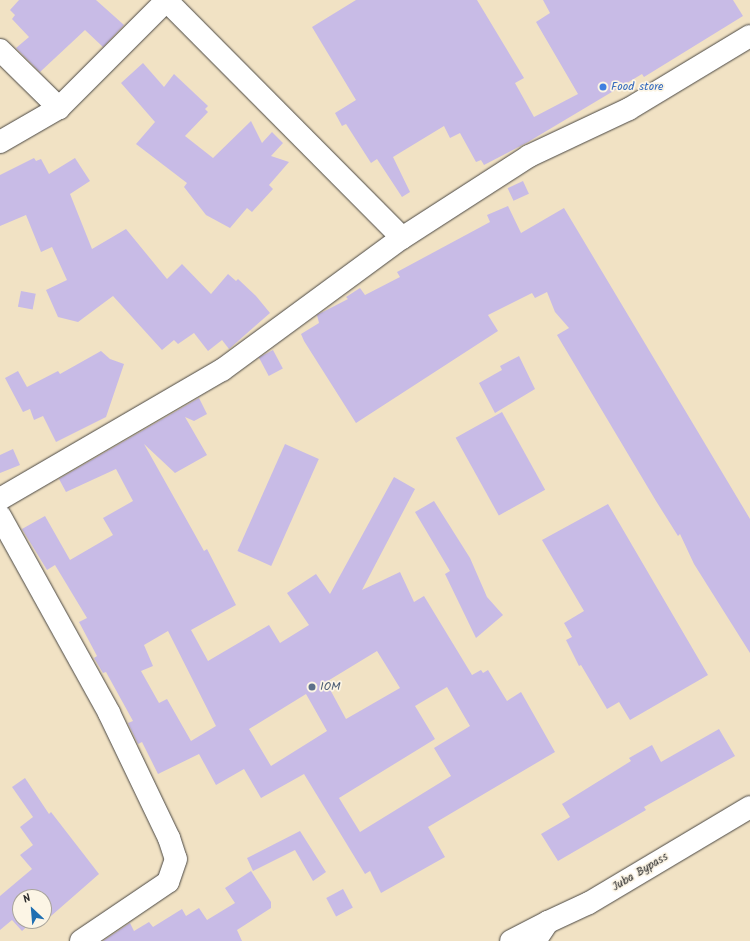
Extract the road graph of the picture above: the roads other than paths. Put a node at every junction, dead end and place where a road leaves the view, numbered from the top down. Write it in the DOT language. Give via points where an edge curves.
graph roads {
  1 [pos="166,0"];
  2 [pos="750,36"];
  3 [pos="0,50"];
  4 [pos="59,108"];
  5 [pos="0,142"];
  6 [pos="402,238"];
  7 [pos="0,499"];
  8 [pos="0,516"];
  9 [pos="750,807"];
  10 [pos="548,922"];
  11 [pos="81,941"];
  12 [pos="511,941"];
  13 [pos="535,941"];
  1 -- 4 [label="street"];
  1 -- 6 [label="street"];
  2 -- 6 [label="street" via="629,109 529,156"];
  3 -- 4 [label="street"];
  4 -- 5 [label="street"];
  6 -- 7 [label="street" via="222,370"];
  8 -- 11 [label="street" via="109,714 169,838 176,859 168,882"];
  9 -- 10 [label="street, Juba Bypass" via="589,903"];
  10 -- 12 [label="street, Juba Bypass"];
  10 -- 13 [label="street"];
}
